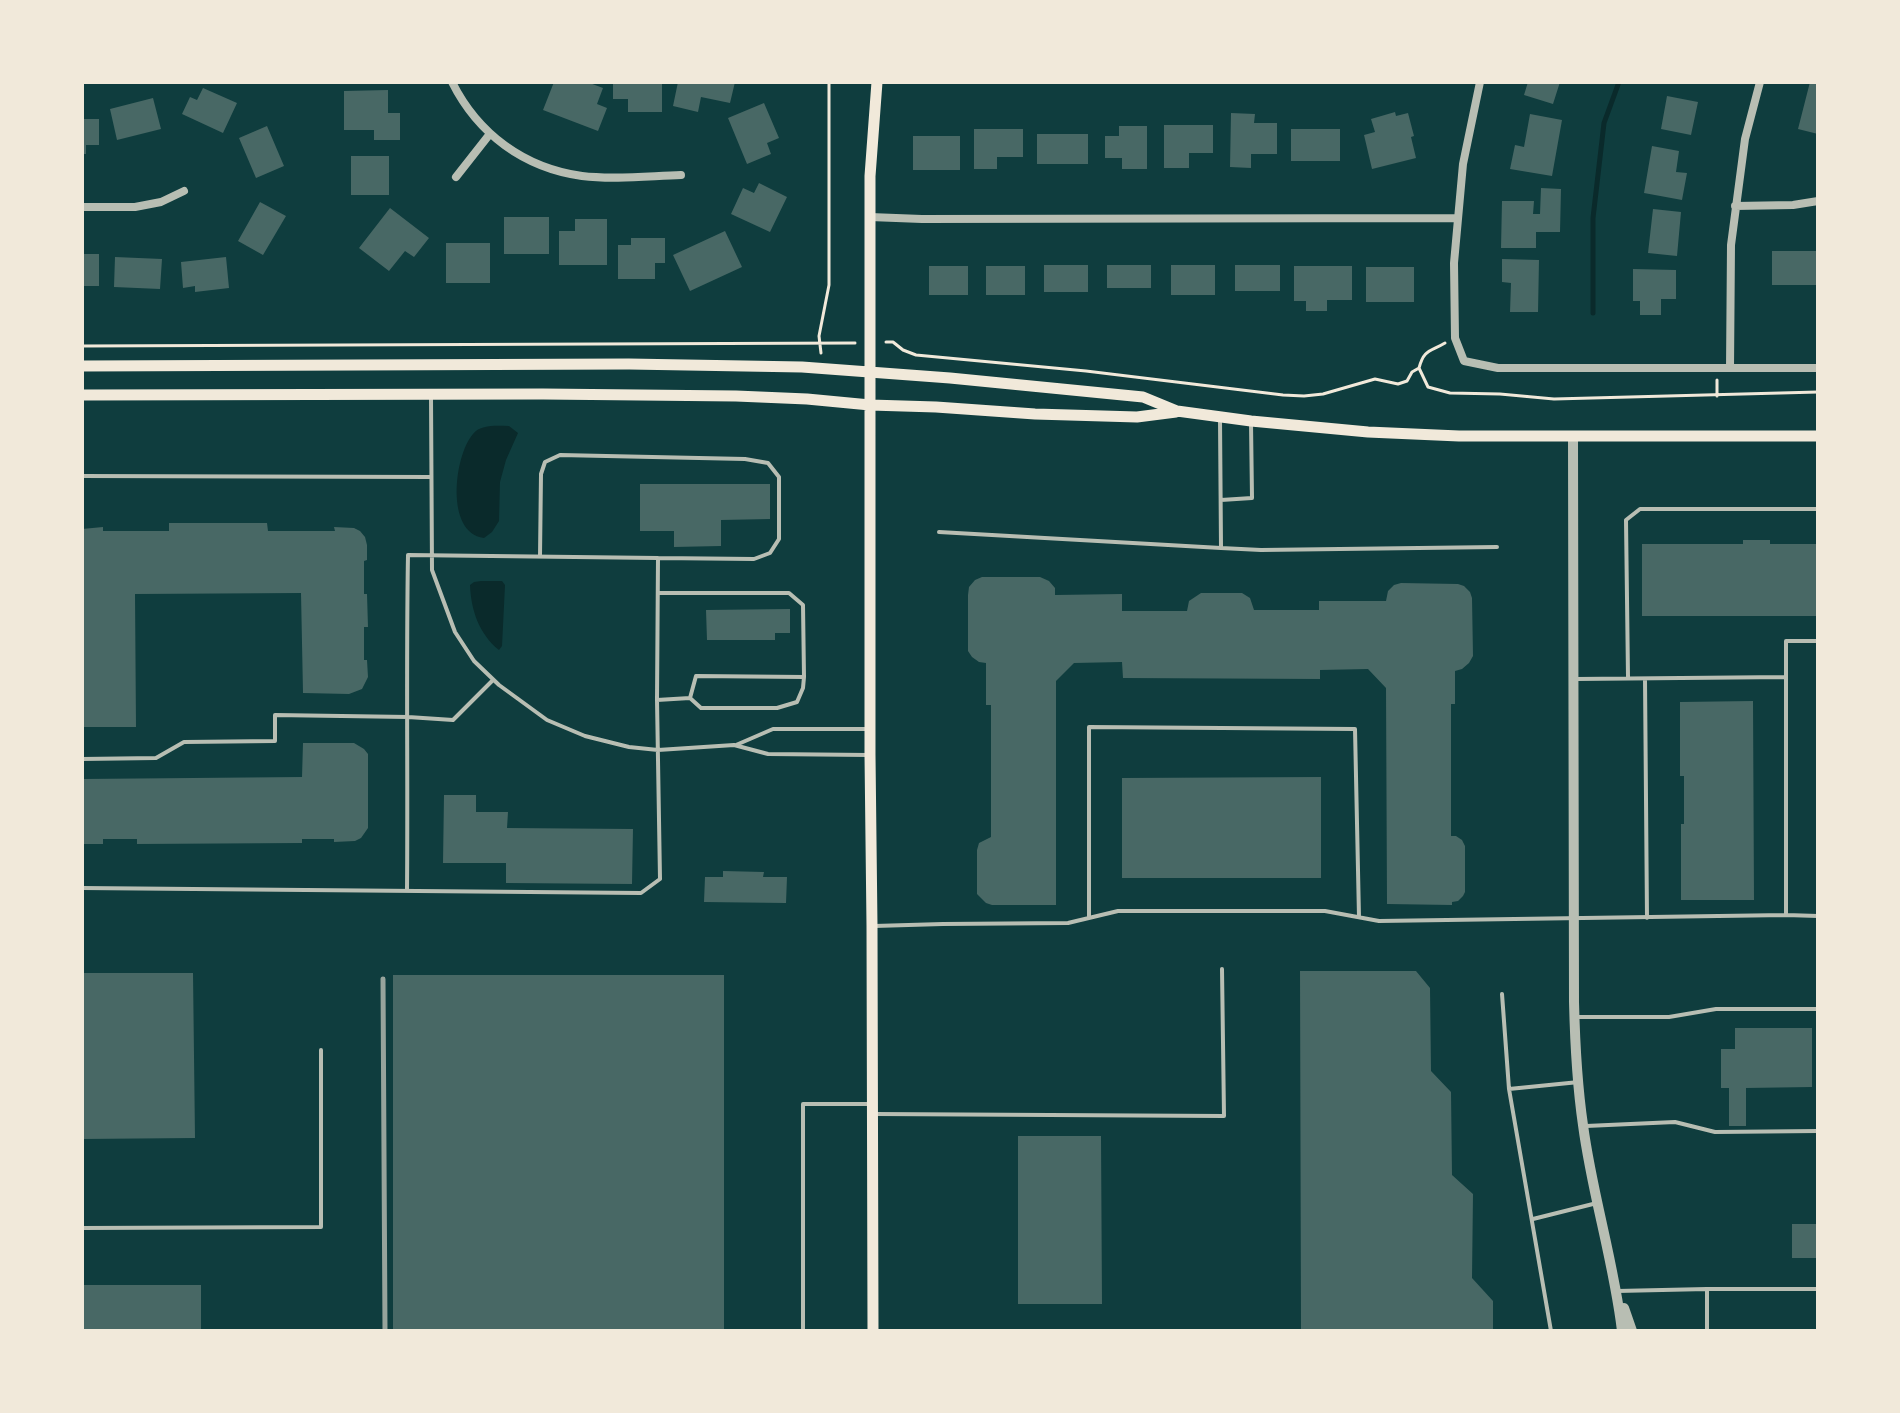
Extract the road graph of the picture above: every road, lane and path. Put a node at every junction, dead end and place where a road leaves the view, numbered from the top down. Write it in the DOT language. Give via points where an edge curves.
graph roads {
  1 [pos="452,82"];
  2 [pos="829,82"];
  3 [pos="877,82"];
  4 [pos="1480,82"];
  5 [pos="1760,82"];
  6 [pos="489,135"];
  7 [pos="681,175"];
  8 [pos="456,177"];
  9 [pos="184,191"];
  10 [pos="1818,201"];
  11 [pos="1735,206"];
  12 [pos="82,207"];
  13 [pos="870,217"];
  14 [pos="1457,218"];
  15 [pos="1455,338"];
  16 [pos="820,343"];
  17 [pos="82,366"];
  18 [pos="1730,368"];
  19 [pos="1818,368"];
  20 [pos="870,372"];
  21 [pos="1818,392"];
  22 [pos="431,394"];
  23 [pos="82,395"];
  24 [pos="870,405"];
  25 [pos="1177,411"];
  26 [pos="1220,418"];
  27 [pos="1251,421"];
  28 [pos="1818,436"];
  29 [pos="1573,437"];
  30 [pos="82,476"];
  31 [pos="430,477"];
  32 [pos="1221,500"];
  33 [pos="1818,509"];
  34 [pos="939,532"];
  35 [pos="1497,547"];
  36 [pos="1221,548"];
  37 [pos="432,556"];
  38 [pos="540,556"];
  39 [pos="658,558"];
  40 [pos="658,593"];
  41 [pos="1818,641"];
  42 [pos="804,677"];
  43 [pos="1786,677"];
  44 [pos="1573,679"];
  45 [pos="1628,679"];
  46 [pos="1645,679"];
  47 [pos="493,680"];
  48 [pos="690,698"];
  49 [pos="657,700"];
  50 [pos="408,717"];
  51 [pos="870,729"];
  52 [pos="734,745"];
  53 [pos="658,750"];
  54 [pos="870,755"];
  55 [pos="82,759"];
  56 [pos="82,888"];
  57 [pos="407,890"];
  58 [pos="1786,915"];
  59 [pos="1818,916"];
  60 [pos="1359,917"];
  61 [pos="1089,918"];
  62 [pos="1647,918"];
  63 [pos="1574,919"];
  64 [pos="872,926"];
  65 [pos="1222,969"];
  66 [pos="1502,994"];
  67 [pos="1818,1009"];
  68 [pos="1575,1017"];
  69 [pos="321,1050"];
  70 [pos="1579,1082"];
  71 [pos="1509,1089"];
  72 [pos="872,1109"];
  73 [pos="1583,1126"];
  74 [pos="1818,1131"];
  75 [pos="1599,1203"];
  76 [pos="1533,1219"];
  77 [pos="82,1228"];
  78 [pos="1707,1289"];
  79 [pos="1818,1289"];
  80 [pos="1617,1291"];
  81 [pos="803,1331"];
  82 [pos="873,1331"];
  83 [pos="1551,1331"];
  84 [pos="1622,1331"];
  85 [pos="1632,1331"];
  86 [pos="1707,1331"];
  1 -- 6 [label="street"];
  2 -- 16 [label="path" via="829,285"];
  3 -- 13 [label="main road"];
  4 -- 14 [label="street"];
  5 -- 11 [label="street"];
  6 -- 7 [label="street" via="524,158 581,176"];
  6 -- 8 [label="street"];
  9 -- 12 [label="street" via="135,207"];
  10 -- 11 [label="street"];
  11 -- 18 [label="street"];
  13 -- 14 [label="street"];
  13 -- 20 [label="main road"];
  14 -- 15 [label="street"];
  15 -- 18 [label="street" via="1464,361 1498,368"];
  15 -- 21 [label="path" via="1422,356 1419,368 1428,387 1554,399"];
  17 -- 20 [label="main road" via="629,364"];
  18 -- 19 [label="street"];
  20 -- 24 [label="main road"];
  20 -- 25 [label="main road" via="1143,397"];
  22 -- 23 [label="main road"];
  22 -- 24 [label="main road" via="736,396"];
  22 -- 31 [label="lane"];
  24 -- 25 [label="main road" via="1137,417"];
  24 -- 51 [label="main road"];
  25 -- 26 [label="main road"];
  26 -- 27 [label="main road"];
  26 -- 32 [label="lane"];
  27 -- 29 [label="main road" via="1383,433"];
  27 -- 32 [label="lane" via="1252,498"];
  28 -- 29 [label="main road"];
  29 -- 44 [label="street"];
  30 -- 31 [label="lane"];
  31 -- 37 [label="lane"];
  32 -- 36 [label="lane"];
  33 -- 45 [label="lane" via="1640,509 1626,520"];
  34 -- 36 [label="lane"];
  35 -- 36 [label="lane"];
  37 -- 38 [label="lane"];
  37 -- 47 [label="lane" via="432,570 455,632"];
  37 -- 50 [label="lane" via="408,555"];
  38 -- 39 [label="lane"];
  38 -- 39 [label="lane" via="541,474 545,462 560,455 745,459 768,463 779,477 779,539 770,553 754,559"];
  39 -- 40 [label="lane"];
  40 -- 42 [label="lane" via="789,593 803,605"];
  40 -- 49 [label="lane"];
  41 -- 43 [label="lane" via="1786,641"];
  42 -- 48 [label="lane" via="696,676"];
  42 -- 48 [label="lane" via="797,702 777,708 701,708"];
  43 -- 46 [label="lane"];
  43 -- 58 [label="lane"];
  44 -- 45 [label="lane"];
  44 -- 63 [label="street"];
  45 -- 46 [label="lane"];
  46 -- 62 [label="lane"];
  47 -- 50 [label="lane" via="453,720"];
  47 -- 53 [label="lane" via="547,720 585,736"];
  48 -- 49 [label="lane"];
  49 -- 53 [label="lane"];
  50 -- 55 [label="lane" via="275,715 275,741 184,742 156,758"];
  50 -- 57 [label="lane"];
  51 -- 52 [label="lane" via="773,729"];
  51 -- 54 [label="main road"];
  52 -- 53 [label="lane"];
  52 -- 54 [label="lane" via="768,754"];
  53 -- 57 [label="lane" via="660,879 641,893"];
  54 -- 64 [label="main road"];
  56 -- 57 [label="lane"];
  58 -- 59 [label="lane"];
  58 -- 62 [label="lane"];
  60 -- 61 [label="lane" via="1325,911 1118,911"];
  60 -- 61 [label="lane" via="1355,729 1089,727"];
  60 -- 63 [label="lane"];
  61 -- 64 [label="lane" via="1068,923"];
  62 -- 63 [label="lane"];
  63 -- 68 [label="street"];
  64 -- 72 [label="main road"];
  65 -- 72 [label="lane" via="1224,1116"];
  66 -- 71 [label="lane"];
  67 -- 68 [label="lane"];
  68 -- 70 [label="street"];
  69 -- 77 [label="lane" via="321,1227"];
  70 -- 71 [label="lane"];
  70 -- 73 [label="street"];
  71 -- 76 [label="lane"];
  72 -- 81 [label="lane" via="803,1104"];
  72 -- 82 [label="main road"];
  73 -- 74 [label="lane" via="1675,1122 1715,1132"];
  73 -- 75 [label="street"];
  75 -- 76 [label="lane"];
  75 -- 80 [label="street"];
  76 -- 83 [label="lane"];
  78 -- 79 [label="lane"];
  78 -- 80 [label="lane"];
  78 -- 86 [label="lane"];
  80 -- 84 [label="street"];
  80 -- 85 [label="street"];
}
